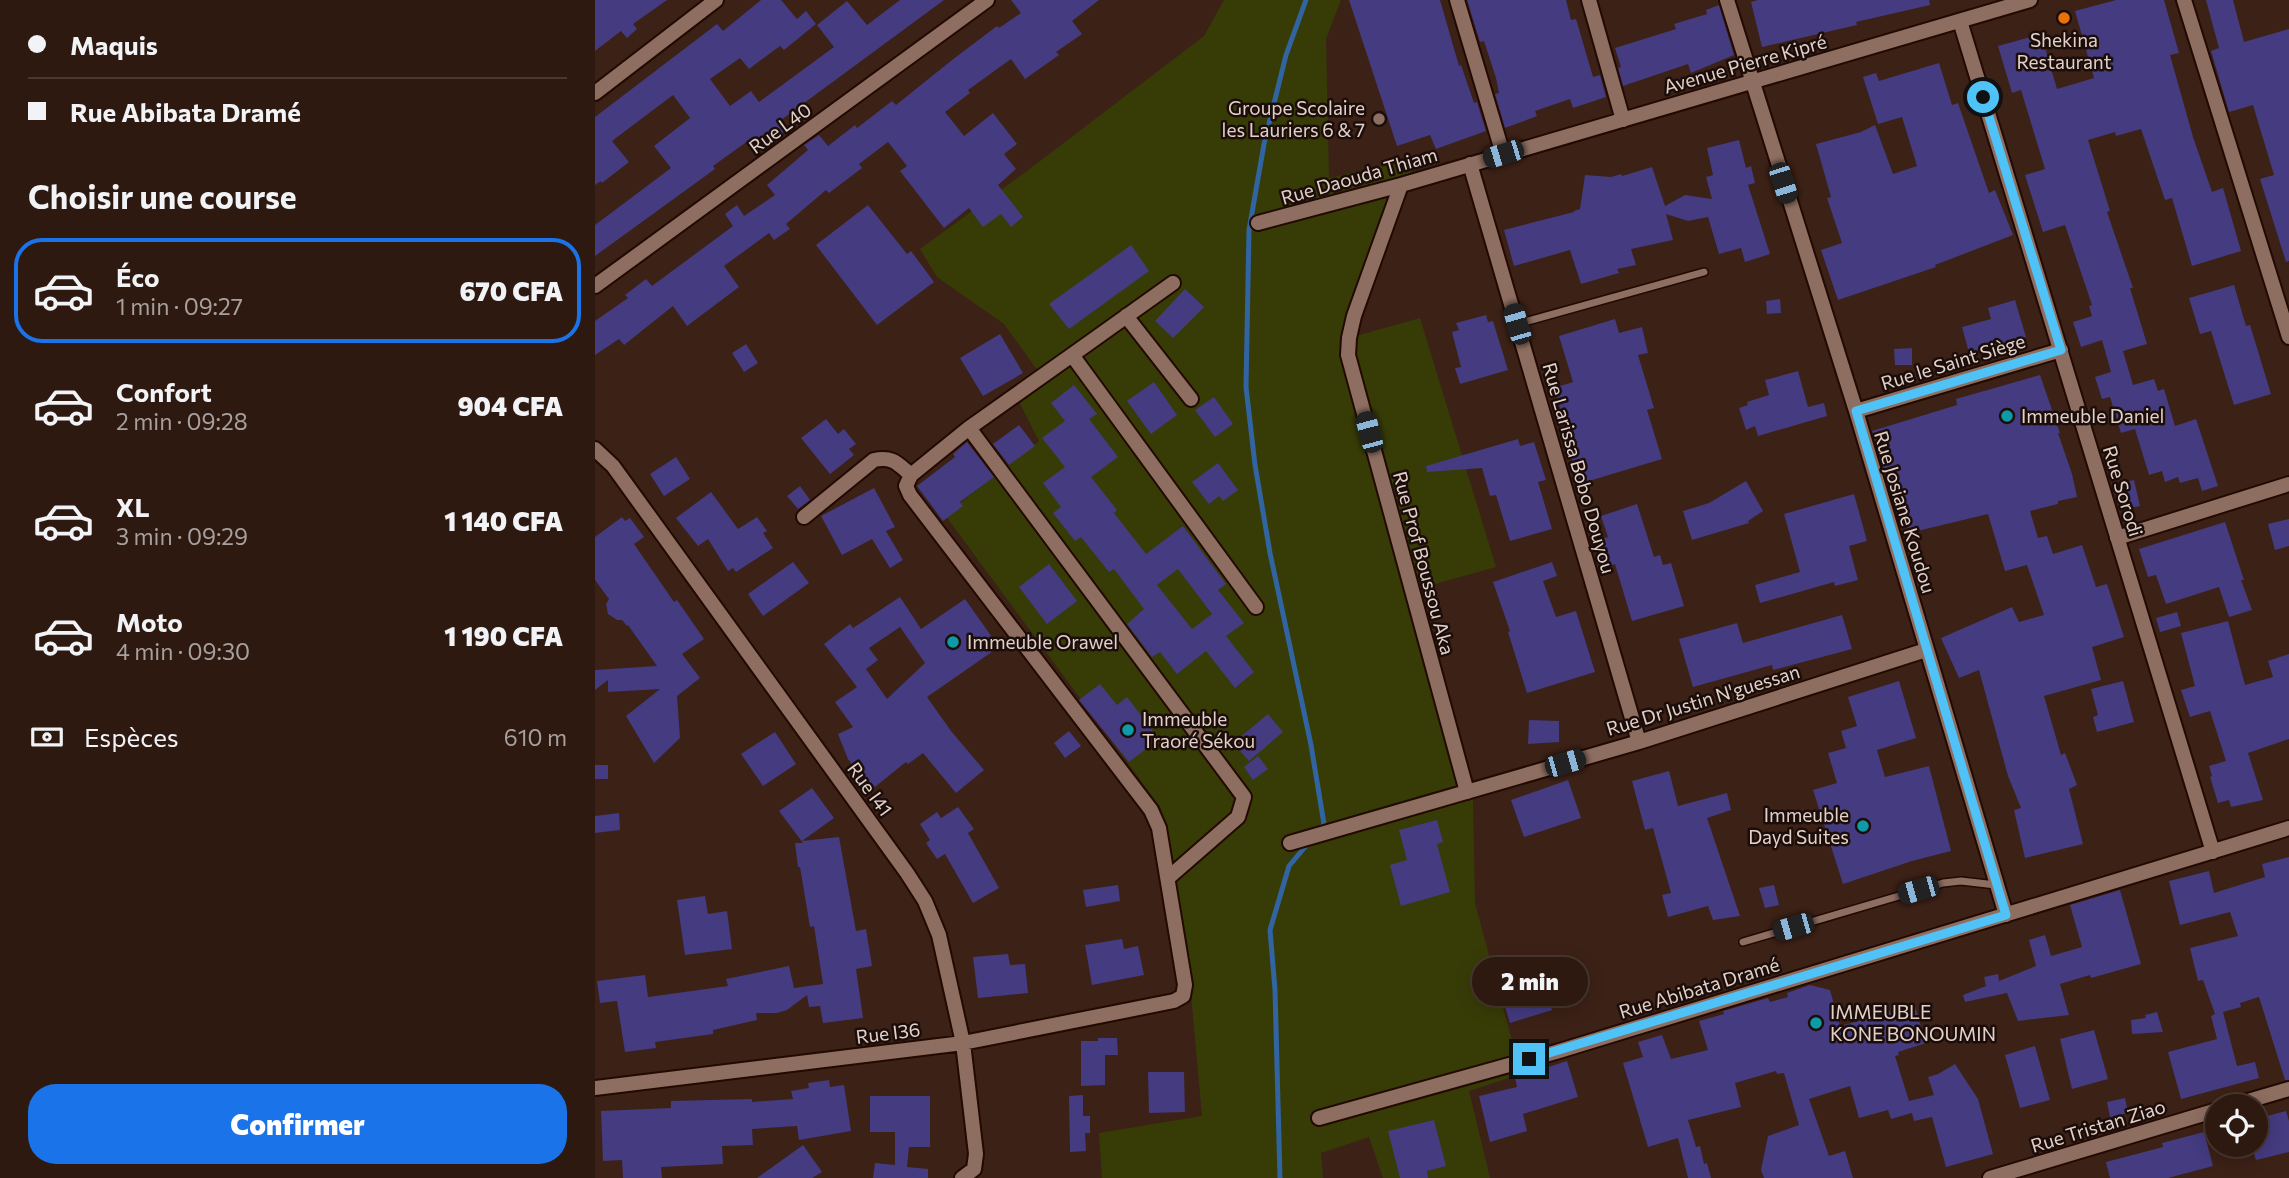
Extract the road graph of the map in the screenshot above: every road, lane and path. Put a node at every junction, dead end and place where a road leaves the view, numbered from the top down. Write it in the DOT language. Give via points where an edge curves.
graph roads {
  1 [pos="716,0"];
  2 [pos="987,0"];
  3 [pos="1457,0"];
  4 [pos="1590,0"];
  5 [pos="1727,0"];
  6 [pos="2030,0"];
  7 [pos="2184,0"];
  8 [pos="1960,21"];
  9 [pos="1751,82"];
  10 [pos="595,93"];
  11 [pos="1623,120"];
  12 [pos="1503,154"];
  13 [pos="1470,164"];
  14 [pos="1401,185"];
  15 [pos="1258,223"];
  16 [pos="1704,272"];
  17 [pos="1173,283"];
  18 [pos="595,286"];
  19 [pos="1126,316"];
  20 [pos="1517,324"];
  21 [pos="2289,337"];
  22 [pos="2061,350"];
  23 [pos="1072,355"];
  24 [pos="1191,399"];
  25 [pos="1856,411"];
  26 [pos="969,428"];
  27 [pos="595,449"];
  28 [pos="911,475"];
  29 [pos="2289,484"];
  30 [pos="804,517"];
  31 [pos="2117,538"];
  32 [pos="1256,607"];
  33 [pos="1926,650"];
  34 [pos="1639,742"];
  35 [pos="1467,792"];
  36 [pos="2289,828"];
  37 [pos="1290,843"];
  38 [pos="2213,852"];
  39 [pos="1168,877"];
  40 [pos="1997,885"];
  41 [pos="2006,915"];
  42 [pos="1743,942"];
  43 [pos="963,1043"];
  44 [pos="595,1088"];
  45 [pos="2289,1089"];
  46 [pos="2268,1095"];
  47 [pos="2205,1114"];
  48 [pos="1319,1118"];
  49 [pos="962,1178"];
  50 [pos="1990,1178"];
  1 -- 10 [label="street"];
  2 -- 18 [label="street, Rue L40"];
  3 -- 12 [label="street"];
  4 -- 11 [label="street"];
  5 -- 9 [label="street, Rue Josiane Koudou"];
  6 -- 8 [label="street, Avenue Pierre Kipré"];
  7 -- 21 [label="street"];
  8 -- 9 [label="street, Avenue Pierre Kipré"];
  8 -- 22 [label="street, Rue Sorodi"];
  9 -- 11 [label="street, Avenue Pierre Kipré"];
  9 -- 25 [label="street, Rue Josiane Koudou"];
  11 -- 12 [label="street, Avenue Pierre Kipré"];
  12 -- 13 [label="street, Avenue Pierre Kipré"];
  13 -- 14 [label="street, Rue Daouda Thiam"];
  13 -- 20 [label="street, Rue Larissa Bobo Douyou"];
  14 -- 15 [label="street, Rue Daouda Thiam"];
  14 -- 35 [label="street, Rue Prof Boussou Aka" via="1354,316 1348,355"];
  16 -- 20 [label="lane"];
  17 -- 19 [label="street"];
  19 -- 23 [label="street"];
  19 -- 24 [label="street"];
  20 -- 34 [label="street, Rue Larissa Bobo Douyou"];
  22 -- 25 [label="street, Rue le Saint Siège"];
  22 -- 31 [label="street, Rue Sorodi"];
  23 -- 26 [label="street"];
  23 -- 32 [label="street"];
  25 -- 33 [label="street, Rue Josiane Koudou"];
  26 -- 28 [label="street"];
  26 -- 39 [label="street" via="1244,797 1238,817"];
  27 -- 43 [label="street, Rue I41" via="613,466 925,901 939,935"];
  28 -- 30 [label="street" via="886,458 874,460"];
  28 -- 39 [label="street" via="906,486 910,495 1151,810"];
  29 -- 31 [label="street"];
  31 -- 38 [label="street, Rue Sorodi"];
  33 -- 34 [label="street, Rue Dr Justin N'guessan"];
  33 -- 40 [label="street, Rue Josiane Koudou"];
  34 -- 35 [label="street, Rue Dr Justin N'guessan"];
  35 -- 37 [label="street, Rue Dr Justin N'guessan"];
  36 -- 38 [label="street, Rue Abibata Dramé"];
  38 -- 41 [label="street, Rue Abibata Dramé"];
  39 -- 43 [label="street, Rue I36" via="1183,996"];
  40 -- 41 [label="street, Rue Josiane Koudou"];
  40 -- 42 [label="lane" via="1943,883"];
  41 -- 48 [label="street, Rue Abibata Dramé" via="1556,1052"];
  43 -- 44 [label="street, Rue I36"];
  43 -- 49 [label="street, Rue I41" via="977,1154 974,1169"];
  45 -- 46 [label="street"];
  47 -- 50 [label="street, Rue Tristan Ziao"];
}
